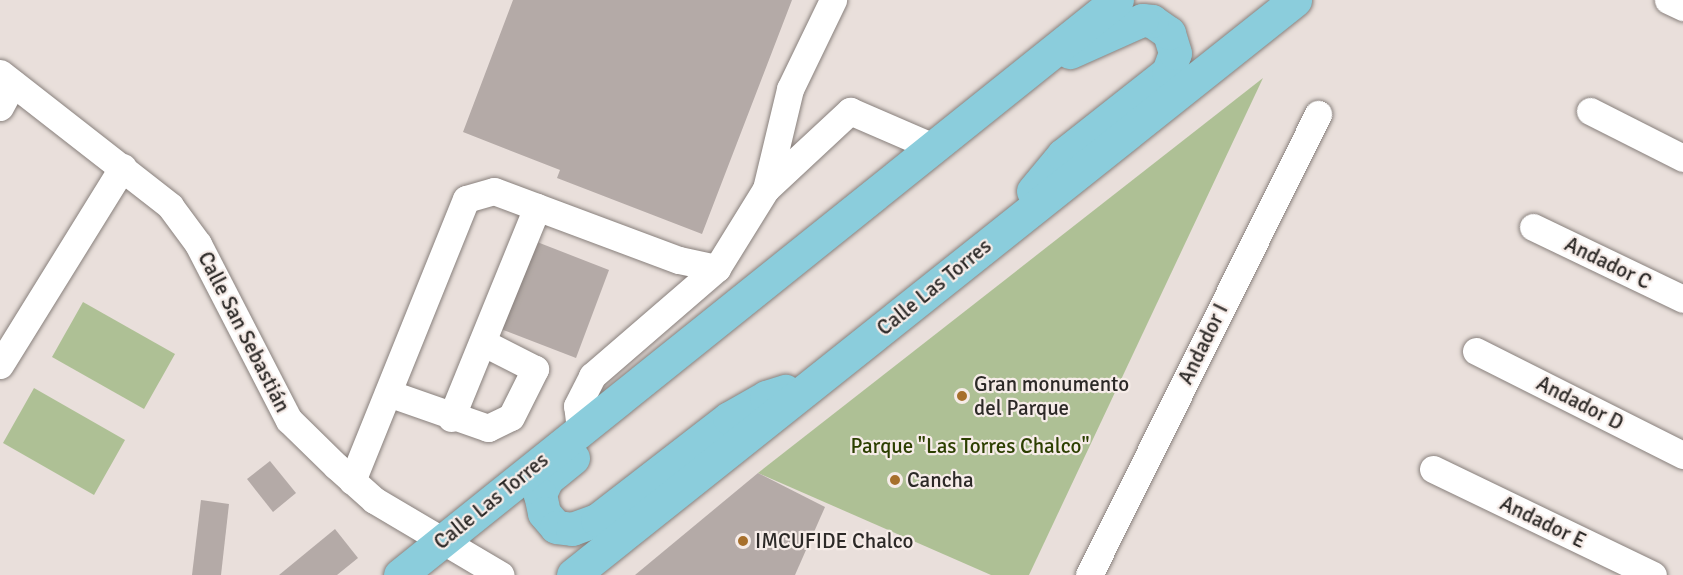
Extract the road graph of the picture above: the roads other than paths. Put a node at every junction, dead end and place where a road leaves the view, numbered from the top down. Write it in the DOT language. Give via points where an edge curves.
graph roads {
  1 [pos="833,0"];
  2 [pos="1117,0"];
  3 [pos="1295,0"];
  4 [pos="1668,0"];
  5 [pos="1683,7"];
  6 [pos="1031,69"];
  7 [pos="6,78"];
  8 [pos="0,107"];
  9 [pos="1590,111"];
  10 [pos="1318,114"];
  11 [pos="933,147"];
  12 [pos="1683,158"];
  13 [pos="123,167"];
  14 [pos="765,189"];
  15 [pos="537,207"];
  16 [pos="1533,227"];
  17 [pos="992,242"];
  18 [pos="717,268"];
  19 [pos="1683,300"];
  20 [pos="482,342"];
  21 [pos="1476,351"];
  22 [pos="0,365"];
  23 [pos="815,382"];
  24 [pos="388,393"];
  25 [pos="616,400"];
  26 [pos="451,418"];
  27 [pos="580,429"];
  28 [pos="1683,455"];
  29 [pos="1433,470"];
  30 [pos="352,481"];
  31 [pos="440,541"];
  32 [pos="400,575"];
  33 [pos="501,575"];
  34 [pos="573,575"];
  35 [pos="1089,575"];
  36 [pos="1653,575"];
  1 -- 14 [label="street" via="790,89"];
  2 -- 6 [label="main road, Calle Las Torres"];
  3 -- 17 [label="main road, Calle Las Torres"];
  4 -- 5 [label="street"];
  6 -- 11 [label="main road, Calle Las Torres"];
  6 -- 17 [label="main road" via="1142,20 1161,26 1174,42 1173,63 1168,72 1063,155"];
  7 -- 8 [label="street"];
  7 -- 13 [label="street, Calle San Sebastián"];
  9 -- 12 [label="street"];
  10 -- 35 [label="street, Andador I"];
  11 -- 14 [label="street" via="850,111"];
  11 -- 25 [label="main road, Calle Las Torres"];
  13 -- 22 [label="street"];
  13 -- 30 [label="street, Calle San Sebastián" via="170,206 198,244 290,420"];
  14 -- 18 [label="street"];
  15 -- 18 [label="street" via="679,260"];
  15 -- 20 [label="street"];
  15 -- 24 [label="street" via="494,191 466,199"];
  16 -- 19 [label="street, Andador C"];
  17 -- 23 [label="main road, Calle Las Torres"];
  18 -- 27 [label="street" via="592,376 577,406"];
  20 -- 26 [label="street"];
  20 -- 26 [label="street" via="535,369 510,417 488,428"];
  21 -- 28 [label="street, Andador D"];
  23 -- 25 [label="main road" via="766,397 729,418 597,520 572,529 556,527 544,513 540,494 547,479 599,437"];
  23 -- 34 [label="main road, Calle Las Torres"];
  24 -- 26 [label="street"];
  24 -- 30 [label="street"];
  25 -- 27 [label="main road, Calle Las Torres"];
  27 -- 31 [label="main road, Calle Las Torres"];
  29 -- 36 [label="street, Andador E"];
  30 -- 31 [label="street, Calle San Sebastián" via="374,500"];
  31 -- 32 [label="main road, Calle Las Torres"];
  31 -- 33 [label="street, Calle San Sebastián"];
}
